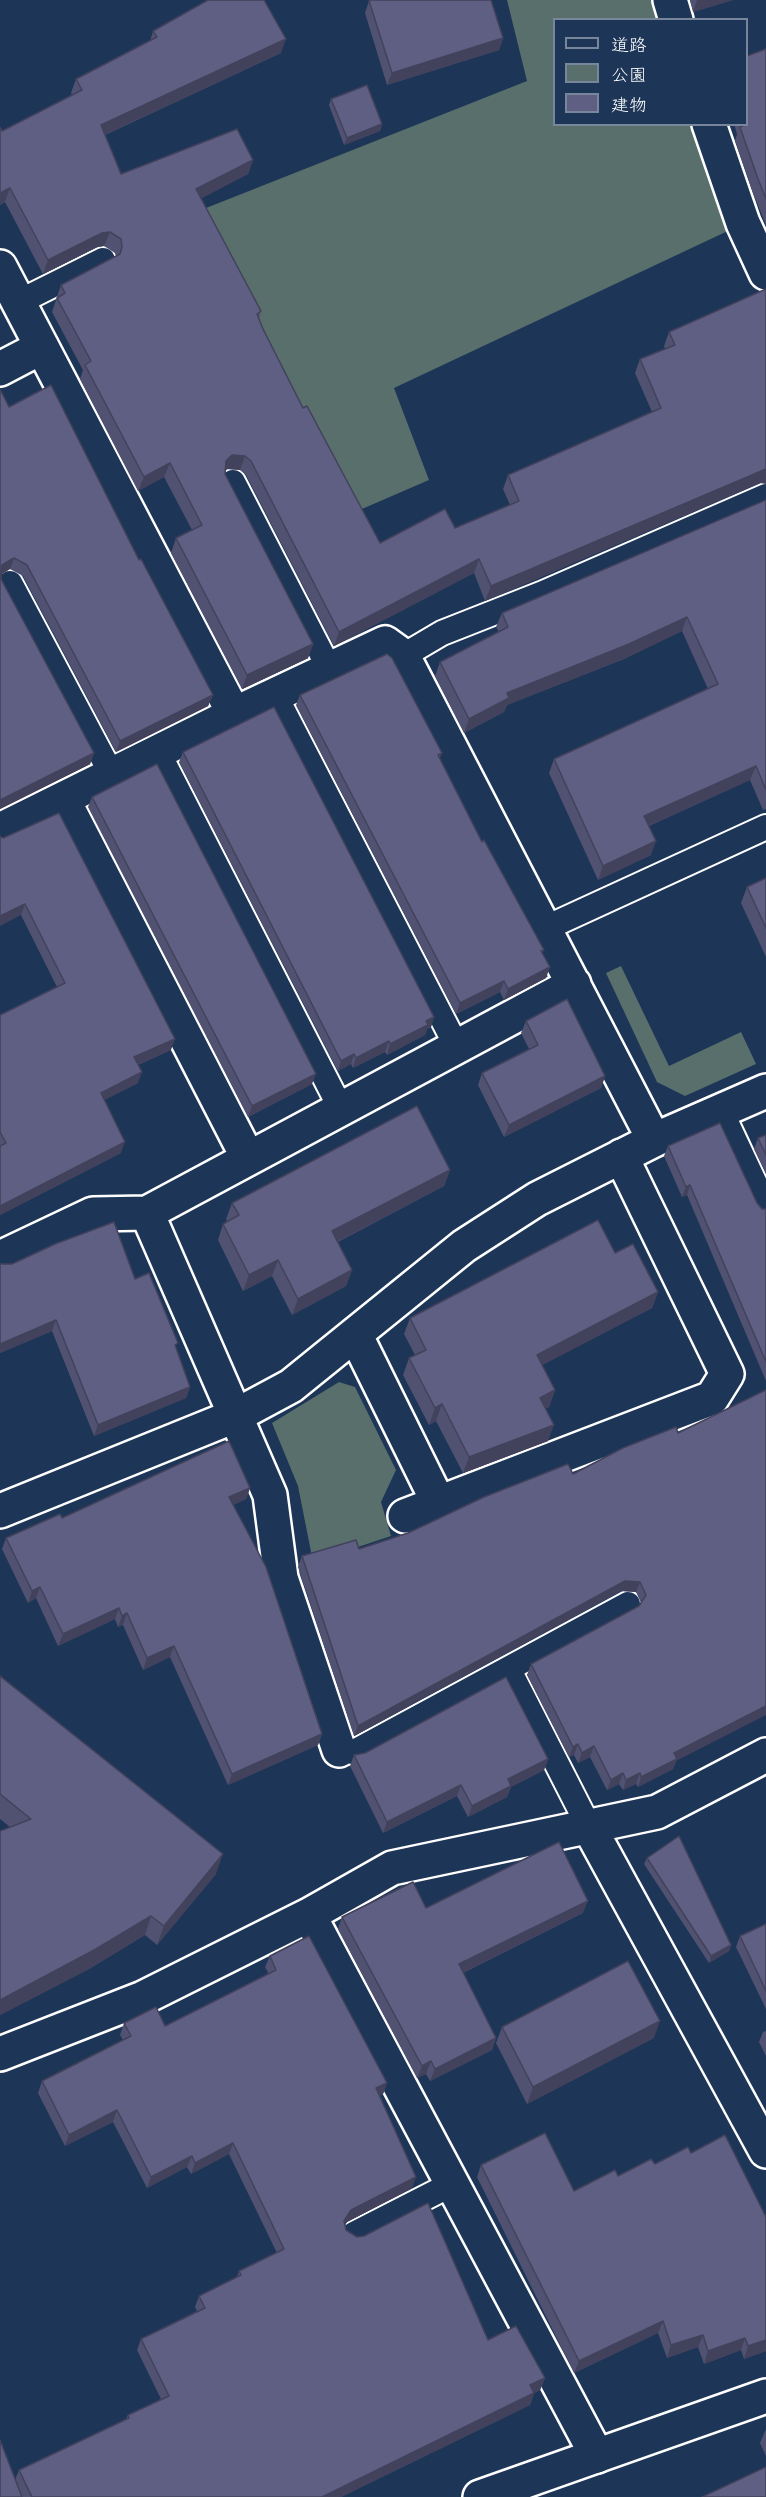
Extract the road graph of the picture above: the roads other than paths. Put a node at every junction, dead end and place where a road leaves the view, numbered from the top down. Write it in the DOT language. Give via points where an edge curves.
graph roads {
  1 [pos="669,0"];
  2 [pos="675,18"];
  3 [pos="710,126"];
  4 [pos="103,260"];
  5 [pos="0,267"];
  6 [pos="766,273"];
  7 [pos="19,302"];
  8 [pos="42,347"];
  9 [pos="0,369"];
  10 [pos="233,482"];
  11 [pos="766,496"];
  12 [pos="10,583"];
  13 [pos="404,656"];
  14 [pos="330,670"];
  15 [pos="275,695"];
  16 [pos="234,714"];
  17 [pos="158,752"];
  18 [pos="112,775"];
  19 [pos="63,799"];
  20 [pos="766,827"];
  21 [pos="0,830"];
  22 [pos="546,928"];
  23 [pos="574,984"];
  24 [pos="457,1047"];
  25 [pos="766,1091"];
  26 [pos="340,1109"];
  27 [pos="721,1110"];
  28 [pos="654,1140"];
  29 [pos="621,1156"];
  30 [pos="248,1158"];
  31 [pos="766,1208"];
  32 [pos="147,1213"];
  33 [pos="0,1258"];
  34 [pos="356,1336"];
  35 [pos="237,1415"];
  36 [pos="439,1503"];
  37 [pos="0,1511"];
  38 [pos="405,1516"];
  39 [pos="628,1604"];
  40 [pos="509,1670"];
  41 [pos="339,1750"];
  42 [pos="766,1755"];
  43 [pos="588,1825"];
  44 [pos="309,1915"];
  45 [pos="0,2054"];
  46 [pos="766,2151"];
  47 [pos="452,2184"];
  48 [pos="354,2234"];
  49 [pos="766,2396"];
  50 [pos="597,2456"];
  51 [pos="480,2497"];
  1 -- 2 [label="street"];
  3 -- 6 [label="street" via="743,223"];
  4 -- 7 [label="lane"];
  5 -- 7 [label="street"];
  7 -- 8 [label="street"];
  8 -- 9 [label="street"];
  8 -- 16 [label="street"];
  10 -- 14 [label="lane"];
  11 -- 13 [label="lane" via="442,633"];
  12 -- 18 [label="lane"];
  13 -- 14 [label="street" via="385,643"];
  13 -- 22 [label="street"];
  14 -- 15 [label="street"];
  15 -- 16 [label="street"];
  15 -- 24 [label="lane"];
  16 -- 17 [label="street"];
  17 -- 18 [label="street"];
  17 -- 26 [label="lane"];
  18 -- 19 [label="street"];
  19 -- 21 [label="street"];
  19 -- 30 [label="street"];
  20 -- 22 [label="lane"];
  22 -- 23 [label="street"];
  23 -- 24 [label="street"];
  23 -- 28 [label="street"];
  24 -- 26 [label="street"];
  25 -- 27 [label="street"];
  26 -- 30 [label="street"];
  27 -- 28 [label="street"];
  27 -- 31 [label="lane"];
  28 -- 29 [label="street"];
  29 -- 34 [label="street" via="537,1199 464,1246"];
  29 -- 36 [label="street" via="727,1374 712,1398"];
  30 -- 32 [label="street"];
  32 -- 33 [label="street" via="93,1214"];
  32 -- 35 [label="street"];
  34 -- 35 [label="street" via="291,1386"];
  34 -- 36 [label="street"];
  35 -- 37 [label="street"];
  35 -- 41 [label="street" via="270,1495 281,1578"];
  36 -- 38 [label="street"];
  39 -- 40 [label="lane"];
  40 -- 41 [label="lane" via="354,1752"];
  40 -- 43 [label="lane"];
  42 -- 43 [label="street" via="657,1812"];
  43 -- 44 [label="street" via="392,1868"];
  43 -- 46 [label="street"];
  44 -- 45 [label="street" via="143,1998"];
  44 -- 47 [label="street"];
  47 -- 48 [label="lane"];
  47 -- 50 [label="street"];
  49 -- 50 [label="street"];
  50 -- 51 [label="street"];
}
